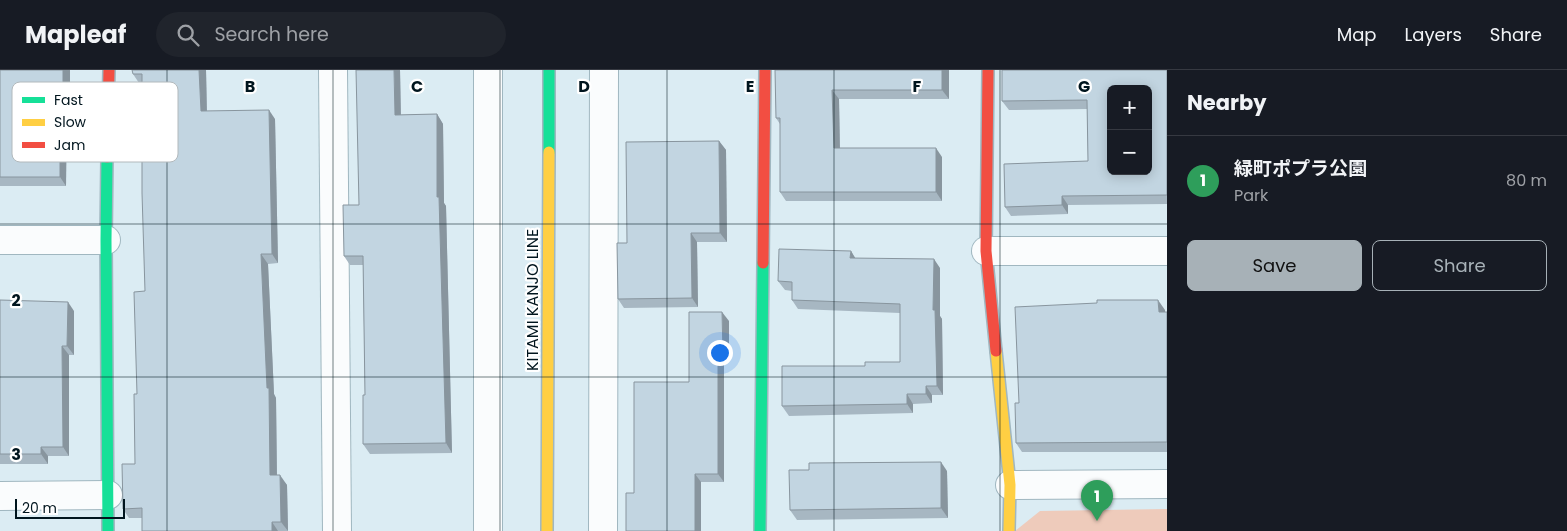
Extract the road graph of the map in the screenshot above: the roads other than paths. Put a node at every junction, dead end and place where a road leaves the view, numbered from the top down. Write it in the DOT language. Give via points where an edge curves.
graph roads {
  1 [pos="333,70"];
  2 [pos="488,70"];
  3 [pos="549,70"];
  4 [pos="604,70"];
  5 [pos="765,70"];
  6 [pos="988,70"];
  7 [pos="107,162"];
  8 [pos="0,240"];
  9 [pos="106,240"];
  10 [pos="986,251"];
  11 [pos="1167,251"];
  12 [pos="1167,484"];
  13 [pos="1010,485"];
  14 [pos="108,495"];
  15 [pos="0,496"];
  16 [pos="108,531"];
  17 [pos="337,531"];
  18 [pos="488,531"];
  19 [pos="547,531"];
  20 [pos="603,531"];
  21 [pos="760,531"];
  22 [pos="1009,531"];
  1 -- 17 [label="street"];
  2 -- 18 [label="street"];
  3 -- 19 [label="street, KITAMI KANJO LINE"];
  4 -- 20 [label="street"];
  5 -- 21 [label="street"];
  6 -- 10 [label="street"];
  7 -- 9 [label="street"];
  8 -- 9 [label="street"];
  9 -- 14 [label="street"];
  10 -- 11 [label="street"];
  10 -- 13 [label="street"];
  12 -- 13 [label="street"];
  13 -- 22 [label="street"];
  14 -- 15 [label="street"];
  14 -- 16 [label="street"];
}
